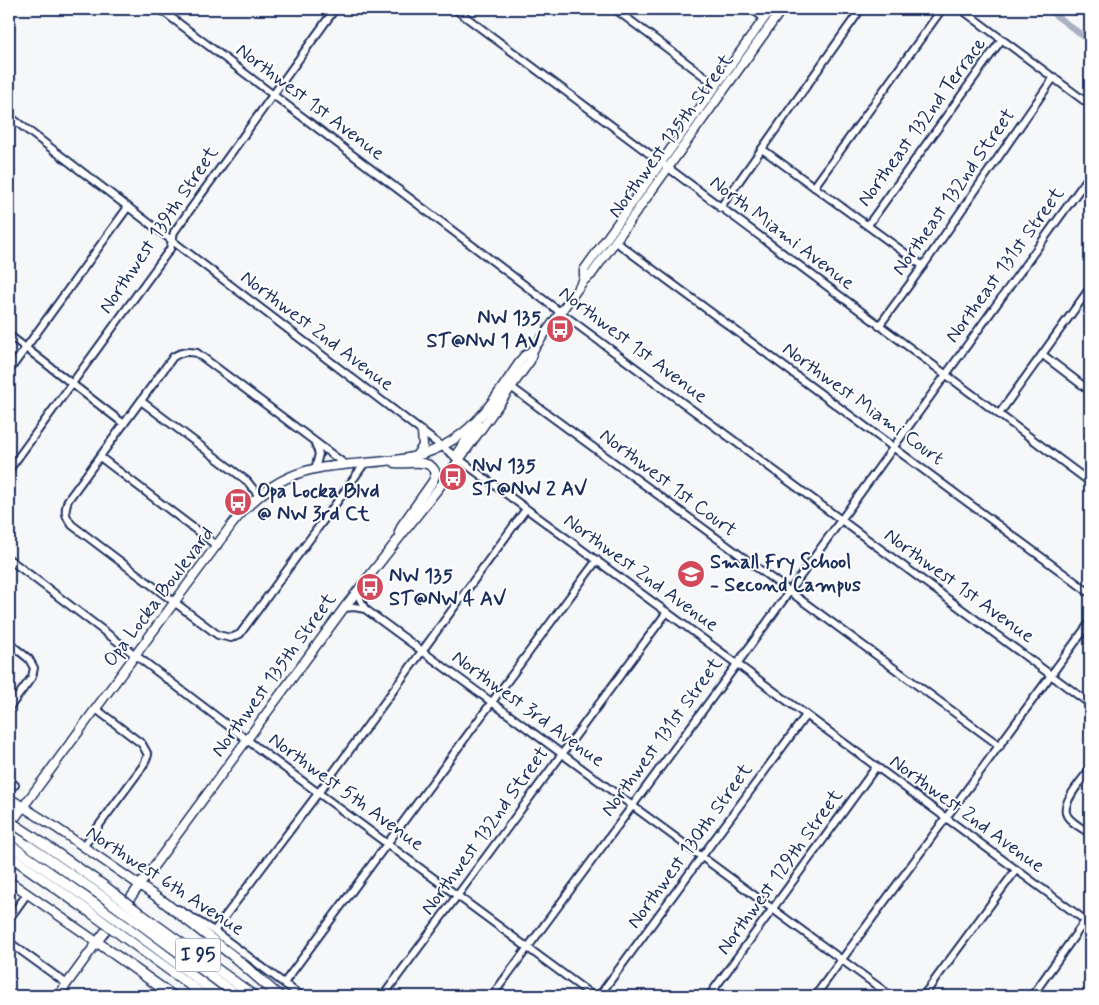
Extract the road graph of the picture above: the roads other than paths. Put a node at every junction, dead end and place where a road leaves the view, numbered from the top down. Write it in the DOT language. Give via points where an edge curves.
graph roads {
  1 [pos="160,9"];
  2 [pos="335,9"];
  3 [pos="454,9"];
  4 [pos="615,9"];
  5 [pos="752,9"];
  6 [pos="771,9"];
  7 [pos="782,9"];
  8 [pos="861,9"];
  9 [pos="942,9"];
  10 [pos="960,9"];
  11 [pos="764,18"];
  12 [pos="1002,39"];
  13 [pos="1054,77"];
  14 [pos="716,85"];
  15 [pos="274,95"];
  16 [pos="1090,105"];
  17 [pos="9,116"];
  18 [pos="762,150"];
  19 [pos="661,163"];
  20 [pos="668,168"];
  21 [pos="1090,175"];
  22 [pos="814,187"];
  23 [pos="128,207"];
  24 [pos="629,207"];
  25 [pos="720,208"];
  26 [pos="868,225"];
  27 [pos="172,241"];
  28 [pos="616,242"];
  29 [pos="923,266"];
  30 [pos="584,280"];
  31 [pos="1090,288"];
  32 [pos="560,312"];
  33 [pos="878,326"];
  34 [pos="9,335"];
  35 [pos="26,348"];
  36 [pos="533,350"];
  37 [pos="1043,355"];
  38 [pos="9,371"];
  39 [pos="945,374"];
  40 [pos="71,384"];
  41 [pos="511,387"];
  42 [pos="1090,390"];
  43 [pos="141,400"];
  44 [pos="999,414"];
  45 [pos="480,416"];
  46 [pos="124,424"];
  47 [pos="422,432"];
  48 [pos="314,442"];
  49 [pos="442,446"];
  50 [pos="893,446"];
  51 [pos="100,457"];
  52 [pos="415,457"];
  53 [pos="458,457"];
  54 [pos="387,462"];
  55 [pos="364,464"];
  56 [pos="346,465"];
  57 [pos="315,469"];
  58 [pos="9,470"];
  59 [pos="1090,482"];
  60 [pos="259,496"];
  61 [pos="526,509"];
  62 [pos="840,519"];
  63 [pos="394,543"];
  64 [pos="217,546"];
  65 [pos="9,559"];
  66 [pos="597,560"];
  67 [pos="358,590"];
  68 [pos="788,592"];
  69 [pos="1090,593"];
  70 [pos="174,603"];
  71 [pos="344,608"];
  72 [pos="365,609"];
  73 [pos="667,612"];
  74 [pos="1090,622"];
  75 [pos="9,643"];
  76 [pos="422,651"];
  77 [pos="135,656"];
  78 [pos="737,664"];
  79 [pos="1052,675"];
  80 [pos="491,702"];
  81 [pos="1090,704"];
  82 [pos="9,708"];
  83 [pos="96,709"];
  84 [pos="806,716"];
  85 [pos="247,740"];
  86 [pos="1000,746"];
  87 [pos="562,754"];
  88 [pos="876,767"];
  89 [pos="1090,769"];
  90 [pos="9,780"];
  91 [pos="16,785"];
  92 [pos="319,792"];
  93 [pos="9,798"];
  94 [pos="632,806"];
  95 [pos="23,807"];
  96 [pos="946,818"];
  97 [pos="9,821"];
  98 [pos="9,826"];
  99 [pos="9,832"];
  100 [pos="1090,834"];
  101 [pos="29,840"];
  102 [pos="388,843"];
  103 [pos="9,844"];
  104 [pos="82,847"];
  105 [pos="14,855"];
  106 [pos="701,857"];
  107 [pos="1016,870"];
  108 [pos="9,881"];
  109 [pos="139,885"];
  110 [pos="28,894"];
  111 [pos="458,895"];
  112 [pos="164,902"];
  113 [pos="773,910"];
  114 [pos="139,917"];
  115 [pos="9,918"];
  116 [pos="1088,922"];
  117 [pos="214,931"];
  118 [pos="127,933"];
  119 [pos="9,942"];
  120 [pos="97,942"];
  121 [pos="528,947"];
  122 [pos="842,959"];
  123 [pos="284,983"];
  124 [pos="67,984"];
  125 [pos="9,993"];
  126 [pos="13,996"];
  127 [pos="58,996"];
  128 [pos="173,996"];
  129 [pos="205,996"];
  130 [pos="220,996"];
  131 [pos="238,996"];
  132 [pos="254,996"];
  133 [pos="279,996"];
  134 [pos="301,996"];
  135 [pos="383,996"];
  136 [pos="492,996"];
  137 [pos="593,996"];
  138 [pos="599,996"];
  139 [pos="709,996"];
  140 [pos="815,996"];
  141 [pos="891,996"];
  142 [pos="923,996"];
  143 [pos="1032,996"];
  1 -- 15 [label="street, Northwest 1st Avenue"];
  2 -- 15 [label="street, Northwest 139th Street"];
  3 -- 19 [label="street, North Miami Avenue"];
  4 -- 14 [label="street"];
  5 -- 11 [label="street"];
  6 -- 11 [label="main road, Northwest 135th Street"];
  7 -- 20 [label="main road, Northwest 135th Street"];
  8 -- 18 [label="street"];
  9 -- 22 [label="street"];
  10 -- 12 [label="street"];
  11 -- 14 [label="main road, Northwest 135th Street"];
  12 -- 13 [label="street"];
  12 -- 26 [label="street, Northeast 132nd Terrace"];
  13 -- 16 [label="street"];
  13 -- 29 [label="street, Northeast 132nd Street"];
  14 -- 19 [label="main road, Northwest 135th Street"];
  15 -- 27 [label="street, Northwest 139th Street" via="174,232"];
  15 -- 32 [label="street, Northwest 1st Avenue"];
  17 -- 23 [label="street, Northwest 2nd Avenue"];
  18 -- 22 [label="street"];
  18 -- 25 [label="street"];
  19 -- 20 [label="street, North Miami Avenue"];
  19 -- 24 [label="main road, Northwest 135th Street"];
  20 -- 25 [label="street, North Miami Avenue"];
  20 -- 28 [label="main road, Northwest 135th Street"];
  21 -- 39 [label="street, Northeast 131st Street"];
  22 -- 26 [label="street"];
  23 -- 27 [label="street, Northwest 2nd Avenue"];
  23 -- 35 [label="street"];
  24 -- 28 [label="main road" via="628,216 614,236"];
  24 -- 30 [label="main road, Northwest 135th Street" via="584,270"];
  25 -- 33 [label="street, North Miami Avenue"];
  26 -- 29 [label="street"];
  27 -- 40 [label="street, Northwest 139th Street" via="170,249"];
  27 -- 47 [label="street, Northwest 2nd Avenue"];
  28 -- 30 [label="main road, Northwest 135th Street"];
  28 -- 50 [label="street, Northwest Miami Court"];
  29 -- 33 [label="street, Northeast 132nd Street"];
  30 -- 32 [label="main road, Northwest 135th Street"];
  31 -- 37 [label="street"];
  32 -- 36 [label="main road, Northwest 135th Street"];
  32 -- 62 [label="street, Northwest 1st Avenue"];
  33 -- 39 [label="street, North Miami Avenue"];
  34 -- 35 [label="street"];
  35 -- 38 [label="street"];
  35 -- 40 [label="street"];
  36 -- 41 [label="main road, Northwest 135th Street" via="530,361"];
  36 -- 45 [label="main road, Northwest 135th Street" via="524,356"];
  37 -- 42 [label="street"];
  37 -- 44 [label="street"];
  39 -- 44 [label="street, North Miami Avenue"];
  39 -- 50 [label="street, Northwest 131st Street"];
  40 -- 46 [label="street"];
  40 -- 58 [label="street, Northwest 139th Street"];
  41 -- 53 [label="main road, Northwest 135th Street"];
  41 -- 68 [label="street, Northwest 1st Court"];
  43 -- 46 [label="street"];
  43 -- 48 [label="street" via="180,352 197,353"];
  43 -- 60 [label="street" via="247,481"];
  44 -- 59 [label="street, North Miami Avenue"];
  45 -- 49 [label="main road, Northwest 135th Street" via="459,436"];
  45 -- 53 [label="main road"];
  46 -- 51 [label="street"];
  47 -- 49 [label="street, Northwest 2nd Avenue"];
  47 -- 52 [label="main road" via="423,446"];
  48 -- 56 [label="street"];
  48 -- 57 [label="street" via="319,454"];
  49 -- 52 [label="main road, Opa Locka Boulevard"];
  49 -- 53 [label="street, Northwest 2nd Avenue"];
  50 -- 62 [label="street, Northwest 131st Street"];
  50 -- 69 [label="street, Northwest Miami Court"];
  51 -- 64 [label="street"];
  51 -- 70 [label="street" via="68,500 66,516 72,526"];
  52 -- 54 [label="main road, Opa Locka Boulevard"];
  53 -- 61 [label="street, Northwest 2nd Avenue"];
  53 -- 63 [label="main road, Northwest 135th Street"];
  54 -- 55 [label="main road, Opa Locka Boulevard"];
  54 -- 63 [label="main road" via="426,463 436,474 402,525"];
  55 -- 56 [label="main road, Opa Locka Boulevard"];
  55 -- 70 [label="street" via="240,634 231,638 218,635"];
  56 -- 57 [label="main road, Opa Locka Boulevard"];
  57 -- 60 [label="main road, Opa Locka Boulevard" via="285,479"];
  60 -- 64 [label="main road, Opa Locka Boulevard" via="243,511"];
  61 -- 66 [label="street, Northwest 2nd Avenue"];
  61 -- 76 [label="street"];
  62 -- 68 [label="street, Northwest 131st Street"];
  62 -- 79 [label="street, Northwest 1st Avenue"];
  63 -- 67 [label="main road, Northwest 135th Street"];
  64 -- 70 [label="main road, Opa Locka Boulevard"];
  65 -- 77 [label="street, Northwest 5th Avenue"];
  66 -- 73 [label="street, Northwest 2nd Avenue"];
  66 -- 80 [label="street"];
  67 -- 71 [label="main road, Northwest 135th Street"];
  67 -- 72 [label="street"];
  68 -- 78 [label="street, Northwest 131st Street"];
  68 -- 86 [label="street, Northwest 1st Court"];
  70 -- 77 [label="main road, Opa Locka Boulevard"];
  71 -- 72 [label="street"];
  71 -- 85 [label="main road, Northwest 135th Street"];
  72 -- 76 [label="street, Northwest 3rd Avenue"];
  73 -- 78 [label="street, Northwest 2nd Avenue"];
  73 -- 87 [label="street, Northwest 132nd Street"];
  74 -- 79 [label="street"];
  75 -- 82 [label="street" via="33,664 34,671"];
  76 -- 80 [label="street, Northwest 3rd Avenue"];
  76 -- 92 [label="street"];
  77 -- 83 [label="main road, Opa Locka Boulevard"];
  77 -- 85 [label="street, Northwest 5th Avenue"];
  78 -- 84 [label="street, Northwest 2nd Avenue"];
  78 -- 94 [label="street, Northwest 131st Street"];
  79 -- 81 [label="street, Northwest 1st Avenue"];
  79 -- 86 [label="street"];
  80 -- 87 [label="street, Northwest 3rd Avenue"];
  80 -- 102 [label="street"];
  83 -- 95 [label="main road, Opa Locka Boulevard"];
  83 -- 104 [label="street" via="142,744 147,758"];
  84 -- 88 [label="street, Northwest 2nd Avenue"];
  84 -- 106 [label="street, Northwest 130th Street"];
  85 -- 92 [label="street, Northwest 5th Avenue"];
  85 -- 109 [label="main road, Northwest 135th Street"];
  86 -- 96 [label="street"];
  87 -- 94 [label="street, Northwest 3rd Avenue"];
  87 -- 111 [label="street, Northwest 132nd Street"];
  88 -- 96 [label="street, Northwest 2nd Avenue"];
  88 -- 113 [label="street, Northwest 129th Street"];
  89 -- 100 [label="street" via="1067,800 1065,810 1068,817"];
  90 -- 91 [label="street"];
  92 -- 102 [label="street, Northwest 5th Avenue"];
  92 -- 117 [label="street"];
  93 -- 95 [label="main road, Northwest 6th Avenue"];
  94 -- 106 [label="street, Northwest 3rd Avenue"];
  94 -- 121 [label="street, Northwest 131st Street"];
  95 -- 98 [label="main road, Opa Locka Boulevard"];
  95 -- 104 [label="main road, Northwest 6th Avenue"];
  96 -- 107 [label="street, Northwest 2nd Avenue"];
  96 -- 122 [label="street"];
  97 -- 101 [label="highway, I 95, bridge"];
  99 -- 101 [label="highway"];
  101 -- 114 [label="highway, I 95, bridge"];
  102 -- 111 [label="street, Northwest 5th Avenue"];
  102 -- 123 [label="street"];
  103 -- 105 [label="highway"];
  104 -- 109 [label="main road, Northwest 6th Avenue"];
  105 -- 118 [label="highway, I 95, bridge"];
  106 -- 113 [label="street, Northwest 3rd Avenue"];
  106 -- 138 [label="street, Northwest 130th Street"];
  107 -- 116 [label="street, Northwest 2nd Avenue"];
  107 -- 142 [label="street"];
  108 -- 110 [label="main road"];
  109 -- 112 [label="main road, Northwest 6th Avenue"];
  109 -- 120 [label="main road, Northwest 135th Street"];
  110 -- 115 [label="street"];
  110 -- 120 [label="main road"];
  111 -- 121 [label="street, Northwest 5th Avenue"];
  111 -- 135 [label="street, Northwest 132nd Street"];
  112 -- 117 [label="street, Northwest 6th Avenue"];
  112 -- 133 [label="highway"];
  113 -- 122 [label="street, Northwest 3rd Avenue"];
  113 -- 139 [label="street, Northwest 129th Street"];
  114 -- 131 [label="highway"];
  114 -- 132 [label="highway, I 95"];
  116 -- 143 [label="street"];
  117 -- 123 [label="street, Northwest 6th Avenue"];
  118 -- 129 [label="highway, I 95"];
  118 -- 130 [label="highway"];
  119 -- 124 [label="street"];
  120 -- 124 [label="main road, Northwest 135th Street"];
  120 -- 128 [label="highway"];
  121 -- 136 [label="street, Northwest 131st Street"];
  121 -- 137 [label="street, Northwest 5th Avenue"];
  122 -- 140 [label="street"];
  122 -- 141 [label="street, Northwest 3rd Avenue"];
  123 -- 134 [label="street, Northwest 6th Avenue"];
  124 -- 127 [label="main road, Northwest 135th Street"];
  125 -- 126 [label="main road"];
}
